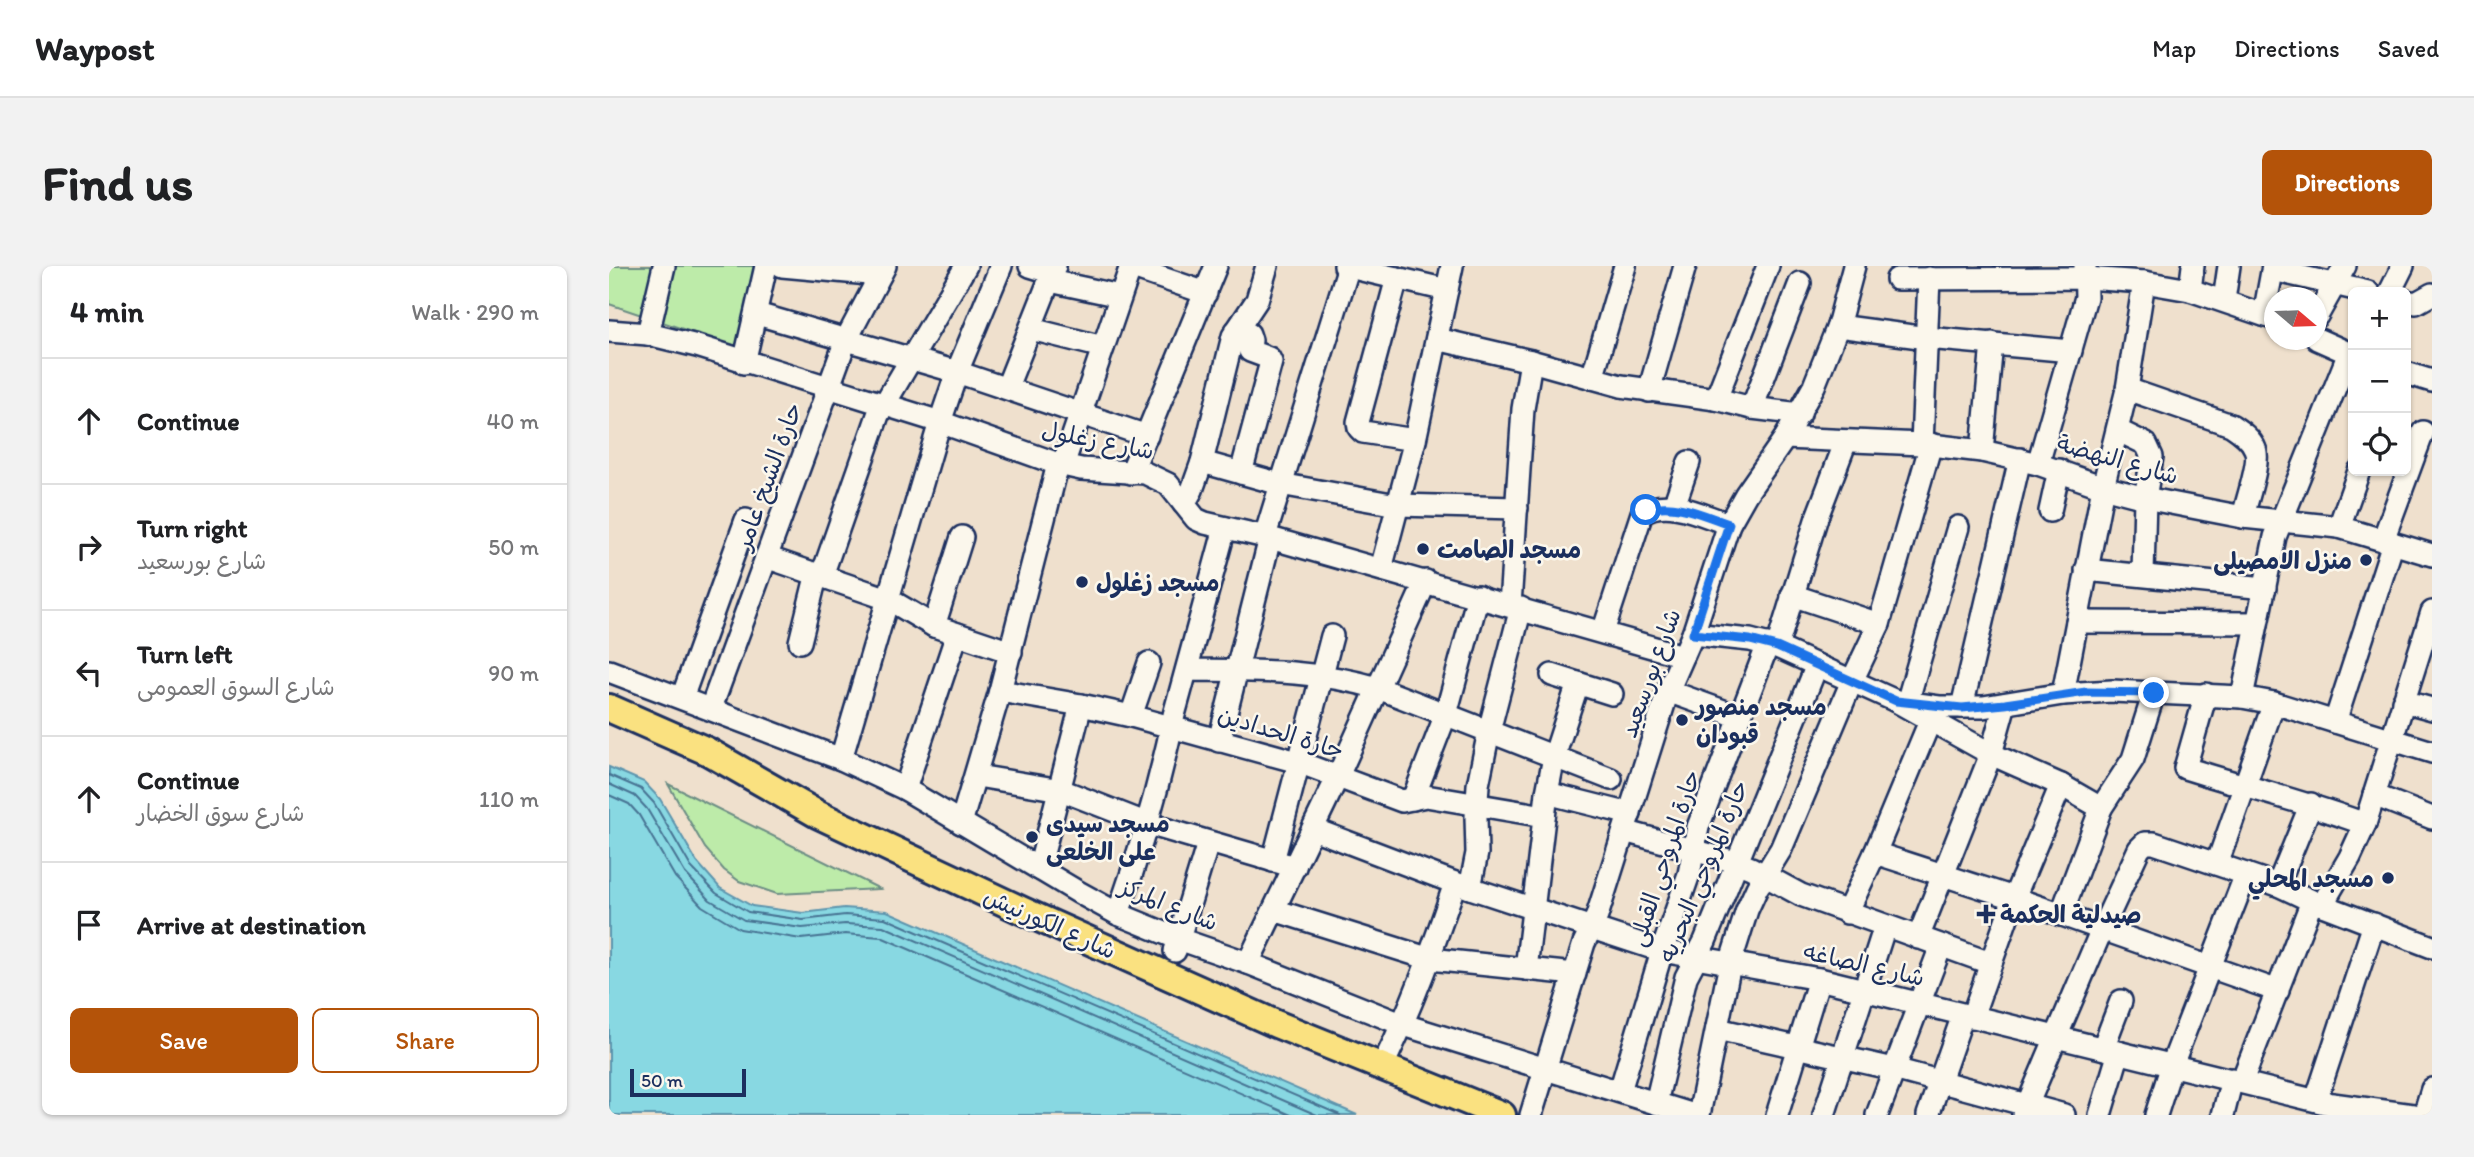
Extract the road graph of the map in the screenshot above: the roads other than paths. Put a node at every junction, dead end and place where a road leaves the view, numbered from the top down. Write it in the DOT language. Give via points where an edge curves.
graph roads {
  1 [pos="664,266"];
  2 [pos="766,266"];
  3 [pos="782,266"];
  4 [pos="966,266"];
  5 [pos="1001,266"];
  6 [pos="1030,266"];
  7 [pos="1216,266"];
  8 [pos="1267,266"];
  9 [pos="1348,266"];
  10 [pos="1452,266"];
  11 [pos="1625,266"];
  12 [pos="1685,266"];
  13 [pos="1768,266"];
  14 [pos="1854,266"];
  15 [pos="2193,266"];
  16 [pos="2229,266"];
  17 [pos="2345,266"];
  18 [pos="2403,266"];
  19 [pos="1131,267"];
  20 [pos="2273,268"];
  21 [pos="850,269"];
  22 [pos="882,270"];
  23 [pos="1954,272"];
  24 [pos="2020,272"];
  25 [pos="2086,272"];
  26 [pos="1052,273"];
  27 [pos="2149,277"];
  28 [pos="1397,278"];
  29 [pos="1930,278"];
  30 [pos="1897,279"];
  31 [pos="2303,281"];
  32 [pos="1800,283"];
  33 [pos="2334,285"];
  34 [pos="2271,287"];
  35 [pos="2392,287"];
  36 [pos="2348,288"];
  37 [pos="1447,290"];
  38 [pos="2190,290"];
  39 [pos="2431,292"];
  40 [pos="1206,293"];
  41 [pos="1120,296"];
  42 [pos="2327,297"];
  43 [pos="2224,300"];
  44 [pos="2411,302"];
  45 [pos="757,314"];
  46 [pos="2264,315"];
  47 [pos="1838,326"];
  48 [pos="1031,329"];
  49 [pos="609,331"];
  50 [pos="1236,331"];
  51 [pos="648,334"];
  52 [pos="1927,338"];
  53 [pos="1437,339"];
  54 [pos="846,340"];
  55 [pos="1992,343"];
  56 [pos="2327,344"];
  57 [pos="1103,347"];
  58 [pos="2071,351"];
  59 [pos="2348,353"];
  60 [pos="911,358"];
  61 [pos="1531,361"];
  62 [pos="2348,361"];
  63 [pos="744,363"];
  64 [pos="957,372"];
  65 [pos="2411,375"];
  66 [pos="1592,378"];
  67 [pos="2432,381"];
  68 [pos="828,387"];
  69 [pos="1007,387"];
  70 [pos="2127,389"];
  71 [pos="1649,391"];
  72 [pos="1716,399"];
  73 [pos="884,404"];
  74 [pos="1752,408"];
  75 [pos="1081,412"];
  76 [pos="1800,414"];
  77 [pos="940,422"];
  78 [pos="2119,431"];
  79 [pos="2423,432"];
  80 [pos="1147,436"];
  81 [pos="1785,439"];
  82 [pos="1415,440"];
  83 [pos="1846,441"];
  84 [pos="1927,444"];
  85 [pos="1982,451"];
  86 [pos="1689,462"];
  87 [pos="1202,463"];
  88 [pos="1060,464"];
  89 [pos="2039,465"];
  90 [pos="1131,473"];
  91 [pos="1241,473"];
  92 [pos="2357,476"];
  93 [pos="1280,484"];
  94 [pos="2103,487"];
  95 [pos="2145,498"];
  96 [pos="1184,504"];
  97 [pos="1397,505"];
  98 [pos="1674,506"];
  99 [pos="1517,508"];
  100 [pos="2049,511"];
  101 [pos="2243,517"];
  102 [pos="746,520"];
  103 [pos="2281,522"];
  104 [pos="1729,524"];
  105 [pos="1958,527"];
  106 [pos="2339,527"];
  107 [pos="1225,528"];
  108 [pos="962,537"];
  109 [pos="1268,537"];
  110 [pos="2388,542"];
  111 [pos="2431,553"];
  112 [pos="766,556"];
  113 [pos="1381,569"];
  114 [pos="2086,570"];
  115 [pos="2143,574"];
  116 [pos="820,575"];
  117 [pos="1426,581"];
  118 [pos="2265,587"];
  119 [pos="1792,595"];
  120 [pos="1478,596"];
  121 [pos="888,599"];
  122 [pos="1516,607"];
  123 [pos="2432,612"];
  124 [pos="2077,622"];
  125 [pos="2257,623"];
  126 [pos="1879,624"];
  127 [pos="934,626"];
  128 [pos="1603,632"];
  129 [pos="957,634"];
  130 [pos="1693,634"];
  131 [pos="1332,636"];
  132 [pos="800,642"];
  133 [pos="1772,646"];
  134 [pos="1011,652"];
  135 [pos="1683,656"];
  136 [pos="1149,663"];
  137 [pos="1817,665"];
  138 [pos="1187,670"];
  139 [pos="609,671"];
  140 [pos="1236,671"];
  141 [pos="1322,674"];
  142 [pos="1552,675"];
  143 [pos="1852,681"];
  144 [pos="1578,683"];
  145 [pos="1378,688"];
  146 [pos="1000,691"];
  147 [pos="1668,691"];
  148 [pos="2154,693"];
  149 [pos="1612,694"];
  150 [pos="2206,694"];
  151 [pos="2063,695"];
  152 [pos="2242,697"];
  153 [pos="682,698"];
  154 [pos="2403,701"];
  155 [pos="1902,702"];
  156 [pos="2274,703"];
  157 [pos="2005,704"];
  158 [pos="1081,705"];
  159 [pos="609,708"];
  160 [pos="711,708"];
  161 [pos="1962,708"];
  162 [pos="2432,709"];
  163 [pos="1446,714"];
  164 [pos="1131,716"];
  165 [pos="1740,717"];
  166 [pos="1930,721"];
  167 [pos="2335,722"];
  168 [pos="609,727"];
  169 [pos="1172,728"];
  170 [pos="1489,731"];
  171 [pos="2391,739"];
  172 [pos="1219,741"];
  173 [pos="2432,752"];
  174 [pos="1991,754"];
  175 [pos="1554,757"];
  176 [pos="841,759"];
  177 [pos="1298,762"];
  178 [pos="977,776"];
  179 [pos="1338,776"];
  180 [pos="1611,779"];
  181 [pos="2061,785"];
  182 [pos="2244,787"];
  183 [pos="905,789"];
  184 [pos="1061,790"];
  185 [pos="1547,793"];
  186 [pos="2374,795"];
  187 [pos="1413,800"];
  188 [pos="2311,804"];
  189 [pos="1477,805"];
  190 [pos="2101,808"];
  191 [pos="1545,816"];
  192 [pos="2432,818"];
  193 [pos="961,823"];
  194 [pos="1627,823"];
  195 [pos="1148,824"];
  196 [pos="2365,824"];
  197 [pos="1313,829"];
  198 [pos="1208,843"];
  199 [pos="1692,849"];
  200 [pos="1875,853"];
  201 [pos="1273,861"];
  202 [pos="1736,862"];
  203 [pos="2217,864"];
  204 [pos="1295,867"];
  205 [pos="1039,869"];
  206 [pos="1941,874"];
  207 [pos="2246,874"];
  208 [pos="1765,875"];
  209 [pos="2279,885"];
  210 [pos="1463,886"];
  211 [pos="2014,898"];
  212 [pos="2317,903"];
  213 [pos="1533,910"];
  214 [pos="1274,911"];
  215 [pos="1847,913"];
  216 [pos="1118,914"];
  217 [pos="2061,915"];
  218 [pos="2374,924"];
  219 [pos="1885,926"];
  220 [pos="1591,929"];
  221 [pos="2102,929"];
  222 [pos="1918,938"];
  223 [pos="1177,945"];
  224 [pos="1941,946"];
  225 [pos="2432,947"];
  226 [pos="1662,951"];
  227 [pos="1694,959"];
  228 [pos="1430,960"];
  229 [pos="1248,963"];
  230 [pos="1990,963"];
  231 [pos="1730,964"];
  232 [pos="2210,967"];
  233 [pos="1526,968"];
  234 [pos="1575,974"];
  235 [pos="1819,979"];
  236 [pos="1864,989"];
  237 [pos="2278,991"];
  238 [pos="2121,1001"];
  239 [pos="1919,1004"];
  240 [pos="1967,1016"];
  241 [pos="1403,1025"];
  242 [pos="1717,1029"];
  243 [pos="2055,1037"];
  244 [pos="1798,1047"];
  245 [pos="2111,1050"];
  246 [pos="1842,1057"];
  247 [pos="2172,1065"];
  248 [pos="1383,1067"];
  249 [pos="1545,1068"];
  250 [pos="1894,1069"];
  251 [pos="2237,1080"];
  252 [pos="1940,1082"];
  253 [pos="2432,1089"];
  254 [pos="1620,1091"];
  255 [pos="1656,1103"];
  256 [pos="2320,1106"];
  257 [pos="2025,1110"];
  258 [pos="1499,1114"];
  259 [pos="1692,1114"];
  260 [pos="1460,1115"];
  261 [pos="1531,1115"];
  262 [pos="1777,1115"];
  263 [pos="1824,1115"];
  264 [pos="1877,1115"];
  265 [pos="1928,1115"];
  266 [pos="2064,1115"];
  267 [pos="2100,1115"];
  268 [pos="2157,1115"];
  269 [pos="2223,1115"];
  270 [pos="2413,1115"];
  271 [pos="2424,1115"];
  1 -- 51 [label="street"];
  2 -- 45 [label="street"];
  3 -- 21 [label="street"];
  4 -- 60 [label="street"];
  5 -- 64 [label="street"];
  6 -- 26 [label="street"];
  7 -- 40 [label="street"];
  8 -- 50 [label="street" via="1257,300"];
  9 -- 28 [label="street"];
  9 -- 93 [label="street"];
  10 -- 37 [label="street"];
  11 -- 66 [label="street"];
  12 -- 71 [label="street"];
  13 -- 72 [label="street"];
  14 -- 47 [label="street, شارع بورسعيد"];
  15 -- 38 [label="street"];
  16 -- 43 [label="street"];
  17 -- 33 [label="street"];
  18 -- 35 [label="street"];
  19 -- 40 [label="street"];
  19 -- 41 [label="street"];
  20 -- 31 [label="street"];
  20 -- 34 [label="street"];
  21 -- 22 [label="street"];
  22 -- 54 [label="street, حارة الشيخ عامر"];
  23 -- 24 [label="street"];
  23 -- 29 [label="street"];
  24 -- 25 [label="street"];
  25 -- 27 [label="street"];
  25 -- 58 [label="street" via="2086,298"];
  26 -- 41 [label="street"];
  26 -- 48 [label="street"];
  27 -- 38 [label="street"];
  27 -- 70 [label="street"];
  28 -- 37 [label="street"];
  28 -- 82 [label="street" via="1358,422 1363,432"];
  29 -- 30 [label="street"];
  29 -- 52 [label="street"];
  31 -- 33 [label="street"];
  32 -- 74 [label="street"];
  33 -- 36 [label="street"];
  33 -- 42 [label="street"];
  37 -- 53 [label="street"];
  38 -- 43 [label="street"];
  39 -- 44 [label="street"];
  40 -- 80 [label="street"];
  41 -- 57 [label="street"];
  43 -- 46 [label="street"];
  45 -- 54 [label="street"];
  45 -- 63 [label="street"];
  47 -- 52 [label="street"];
  47 -- 76 [label="street, شارع بورسعيد"];
  48 -- 57 [label="street"];
  48 -- 69 [label="street"];
  49 -- 51 [label="street, شارع زغلول"];
  50 -- 87 [label="street"];
  50 -- 91 [label="street" via="1249,334 1250,351 1271,362"];
  51 -- 63 [label="street, شارع زغلول"];
  52 -- 55 [label="street"];
  52 -- 84 [label="street"];
  53 -- 61 [label="street"];
  53 -- 82 [label="street"];
  54 -- 60 [label="street"];
  54 -- 68 [label="street, حارة الشيخ عامر"];
  55 -- 58 [label="street"];
  55 -- 85 [label="street"];
  56 -- 59 [label="street"];
  57 -- 75 [label="street"];
  58 -- 89 [label="street"];
  60 -- 64 [label="street"];
  60 -- 73 [label="street"];
  61 -- 66 [label="street"];
  61 -- 99 [label="street"];
  62 -- 103 [label="street"];
  63 -- 68 [label="street, شارع زغلول"];
  64 -- 69 [label="street"];
  64 -- 77 [label="street"];
  65 -- 67 [label="street"];
  66 -- 71 [label="street"];
  68 -- 73 [label="street, شارع زغلول"];
  68 -- 112 [label="street, حارة الشيخ عامر"];
  69 -- 75 [label="street"];
  70 -- 78 [label="street"];
  70 -- 101 [label="street" via="2231,425 2255,446"];
  71 -- 72 [label="street"];
  72 -- 74 [label="street"];
  73 -- 77 [label="street, شارع زغلول"];
  73 -- 116 [label="street"];
  74 -- 76 [label="street"];
  75 -- 80 [label="street"];
  75 -- 88 [label="street"];
  76 -- 81 [label="street, شارع بورسعيد"];
  77 -- 88 [label="street, شارع زغلول"];
  77 -- 121 [label="street"];
  78 -- 94 [label="street"];
  78 -- 95 [label="street" via="2150,450"];
  79 -- 110 [label="street"];
  80 -- 90 [label="street"];
  81 -- 83 [label="street, شارع النهضة"];
  81 -- 104 [label="street, شارع بورسعيد"];
  82 -- 97 [label="street"];
  83 -- 84 [label="street, شارع النهضة"];
  83 -- 119 [label="street, حارة المروحي القبلى"];
  84 -- 85 [label="street, شارع النهضة"];
  84 -- 126 [label="street"];
  85 -- 89 [label="street, شارع النهضة"];
  86 -- 98 [label="street"];
  87 -- 91 [label="street"];
  87 -- 96 [label="street"];
  88 -- 90 [label="street, شارع زغلول"];
  88 -- 134 [label="street"];
  89 -- 94 [label="street, شارع النهضة"];
  89 -- 100 [label="street"];
  89 -- 161 [label="street"];
  90 -- 96 [label="street, شارع زغلول" via="1157,478"];
  91 -- 93 [label="street"];
  92 -- 106 [label="street"];
  93 -- 97 [label="street"];
  93 -- 109 [label="street"];
  94 -- 95 [label="street, شارع النهضة"];
  94 -- 114 [label="street"];
  95 -- 101 [label="street, شارع النهضة"];
  95 -- 115 [label="street"];
  96 -- 107 [label="street, شارع زغلول" via="1196,519"];
  97 -- 99 [label="street"];
  97 -- 113 [label="street"];
  98 -- 104 [label="street"];
  98 -- 128 [label="street" via="1656,506 1642,513"];
  99 -- 122 [label="street"];
  101 -- 103 [label="street, شارع النهضة"];
  102 -- 153 [label="street"];
  103 -- 106 [label="street, شارع النهضة"];
  103 -- 118 [label="street"];
  104 -- 130 [label="street, شارع بورسعيد"];
  105 -- 155 [label="street"];
  106 -- 110 [label="street, شارع النهضة"];
  107 -- 109 [label="street, شارع زغلول"];
  107 -- 138 [label="street"];
  108 -- 127 [label="street"];
  109 -- 113 [label="street, شارع زغلول"];
  109 -- 140 [label="street"];
  110 -- 111 [label="street, شارع النهضة"];
  110 -- 167 [label="street"];
  112 -- 116 [label="street"];
  112 -- 160 [label="street, حارة الشيخ عامر"];
  113 -- 117 [label="street, شارع زغلول"];
  114 -- 115 [label="street"];
  114 -- 124 [label="street"];
  115 -- 118 [label="street"];
  116 -- 121 [label="street"];
  116 -- 132 [label="street"];
  117 -- 120 [label="street, شارع زغلول"];
  117 -- 145 [label="street"];
  118 -- 125 [label="street"];
  119 -- 126 [label="street"];
  119 -- 133 [label="street, حارة المروحي القبلى"];
  120 -- 122 [label="street, شارع زغلول"];
  120 -- 163 [label="street"];
  121 -- 127 [label="street"];
  121 -- 176 [label="street"];
  122 -- 128 [label="street, شارع زغلول"];
  122 -- 170 [label="street"];
  123 -- 154 [label="street"];
  124 -- 125 [label="street"];
  124 -- 151 [label="street"];
  125 -- 152 [label="street"];
  126 -- 143 [label="street"];
  127 -- 129 [label="street"];
  128 -- 135 [label="street, شارع زغلول"];
  129 -- 134 [label="street"];
  129 -- 183 [label="street"];
  130 -- 133 [label="street"];
  130 -- 135 [label="street, شارع بورسعيد"];
  131 -- 141 [label="street"];
  133 -- 137 [label="street"];
  133 -- 165 [label="street, حارة المروحي القبلى"];
  134 -- 146 [label="street"];
  135 -- 147 [label="street, شارع بورسعيد"];
  136 -- 164 [label="street"];
  137 -- 143 [label="street"];
  137 -- 202 [label="street, حارة المروحي البحريه"];
  138 -- 140 [label="street"];
  138 -- 169 [label="street"];
  139 -- 153 [label="street, شارع المركز"];
  140 -- 141 [label="street"];
  140 -- 172 [label="street"];
  141 -- 145 [label="street"];
  141 -- 177 [label="street"];
  142 -- 144 [label="street"];
  143 -- 155 [label="street"];
  143 -- 208 [label="street" via="1781,849"];
  144 -- 149 [label="street"];
  144 -- 175 [label="street"];
  145 -- 163 [label="street"];
  145 -- 179 [label="street"];
  146 -- 158 [label="street, حارة الحدادين"];
  146 -- 178 [label="street"];
  147 -- 165 [label="street"];
  147 -- 194 [label="street, شارع بورسعيد"];
  148 -- 150 [label="street"];
  148 -- 151 [label="street"];
  148 -- 190 [label="street" via="2133,759"];
  150 -- 152 [label="street"];
  150 -- 182 [label="street" via="2185,768"];
  151 -- 157 [label="street"];
  152 -- 156 [label="street"];
  153 -- 160 [label="street, شارع المركز"];
  154 -- 162 [label="street"];
  154 -- 171 [label="street"];
  155 -- 161 [label="street"];
  155 -- 166 [label="street"];
  156 -- 167 [label="street"];
  156 -- 182 [label="street"];
  157 -- 161 [label="street"];
  157 -- 174 [label="street"];
  158 -- 164 [label="street, حارة الحدادين"];
  158 -- 184 [label="street"];
  159 -- 248 [label="main road, شارع الكورنيش" via="697,746 891,850 1276,1024"];
  160 -- 176 [label="street, شارع المركز"];
  163 -- 170 [label="street"];
  163 -- 187 [label="street"];
  164 -- 169 [label="street, حارة الحدادين"];
  165 -- 199 [label="street, حارة المروحي القبلى"];
  166 -- 174 [label="street"];
  166 -- 200 [label="street"];
  167 -- 171 [label="street"];
  168 -- 260 [label="main road, شارع الكورنيش" via="993,913"];
  169 -- 172 [label="street, حارة الحدادين"];
  169 -- 195 [label="street"];
  170 -- 175 [label="street"];
  170 -- 189 [label="street"];
  171 -- 173 [label="street"];
  171 -- 186 [label="street"];
  172 -- 177 [label="street, حارة الحدادين"];
  174 -- 181 [label="street"];
  174 -- 206 [label="street"];
  175 -- 180 [label="street"];
  175 -- 185 [label="street"];
  176 -- 183 [label="street, شارع المركز"];
  177 -- 179 [label="street, حارة الحدادين"];
  177 -- 201 [label="street"];
  178 -- 184 [label="street"];
  178 -- 193 [label="street"];
  179 -- 187 [label="street, حارة الحدادين" via="1402,801"];
  179 -- 197 [label="street"];
  181 -- 190 [label="street"];
  181 -- 211 [label="street"];
  182 -- 188 [label="street"];
  182 -- 203 [label="street"];
  183 -- 193 [label="street, شارع المركز"];
  184 -- 195 [label="street"];
  184 -- 205 [label="street"];
  185 -- 191 [label="street"];
  185 -- 194 [label="street"];
  186 -- 192 [label="street"];
  186 -- 196 [label="street"];
  187 -- 189 [label="street, حارة الحدادين" via="1426,796"];
  188 -- 196 [label="street"];
  188 -- 209 [label="street"];
  189 -- 191 [label="street, حارة الحدادين"];
  189 -- 210 [label="street" via="1478,853"];
  190 -- 217 [label="street"];
  191 -- 213 [label="street"];
  193 -- 205 [label="street, شارع المركز"];
  194 -- 199 [label="street"];
  194 -- 220 [label="street, شارع بورسعيد"];
  195 -- 198 [label="street"];
  195 -- 216 [label="street"];
  196 -- 212 [label="street" via="2346,866"];
  197 -- 204 [label="street"];
  197 -- 210 [label="street, شارع الصاغه"];
  198 -- 201 [label="street"];
  198 -- 223 [label="street"];
  199 -- 202 [label="street"];
  199 -- 226 [label="street, حارة المروحي القبلى" via="1689,874"];
  200 -- 206 [label="street"];
  200 -- 215 [label="street"];
  201 -- 204 [label="street"];
  202 -- 208 [label="street"];
  202 -- 227 [label="street, حارة المروحي البحريه"];
  203 -- 207 [label="street"];
  203 -- 221 [label="street" via="2145,843"];
  204 -- 214 [label="street"];
  205 -- 216 [label="street, شارع المركز"];
  206 -- 211 [label="street"];
  206 -- 222 [label="street"];
  207 -- 209 [label="street"];
  207 -- 232 [label="street"];
  208 -- 215 [label="street"];
  208 -- 231 [label="street" via="1747,910"];
  209 -- 212 [label="street"];
  210 -- 213 [label="street, شارع الصاغه"];
  210 -- 228 [label="street"];
  211 -- 217 [label="street"];
  211 -- 230 [label="street"];
  212 -- 218 [label="street"];
  212 -- 237 [label="street"];
  213 -- 220 [label="street, شارع الصاغه"];
  213 -- 233 [label="street"];
  214 -- 228 [label="street"];
  214 -- 229 [label="street"];
  215 -- 219 [label="street"];
  216 -- 223 [label="street, شارع المركز"];
  217 -- 221 [label="street"];
  218 -- 225 [label="street"];
  218 -- 256 [label="street"];
  219 -- 222 [label="street"];
  219 -- 236 [label="street"];
  220 -- 226 [label="street, شارع الصاغه"];
  220 -- 234 [label="street, شارع بورسعيد"];
  221 -- 232 [label="street"];
  221 -- 243 [label="street"];
  222 -- 224 [label="street"];
  223 -- 229 [label="street, شارع المركز"];
  224 -- 230 [label="street"];
  224 -- 239 [label="street"];
  226 -- 227 [label="street, شارع الصاغه"];
  226 -- 254 [label="street, حارة المروحي القبلى"];
  227 -- 231 [label="street, شارع الصاغه"];
  227 -- 255 [label="street, حارة المروحي البحريه"];
  228 -- 233 [label="street"];
  228 -- 241 [label="street"];
  229 -- 241 [label="street, شارع المركز"];
  230 -- 240 [label="street"];
  231 -- 235 [label="street, شارع الصاغه"];
  231 -- 242 [label="street"];
  232 -- 237 [label="street"];
  232 -- 247 [label="street"];
  233 -- 234 [label="street"];
  234 -- 249 [label="street, شارع بورسعيد"];
  235 -- 236 [label="street, شارع الصاغه"];
  235 -- 244 [label="street"];
  236 -- 239 [label="street, شارع الصاغه"];
  236 -- 246 [label="street"];
  237 -- 251 [label="street"];
  238 -- 245 [label="street"];
  239 -- 240 [label="street, شارع الصاغه"];
  239 -- 250 [label="street"];
  240 -- 243 [label="street, شارع الصاغه"];
  240 -- 252 [label="street"];
  241 -- 248 [label="street"];
  241 -- 249 [label="street, شارع المركز"];
  242 -- 244 [label="street"];
  242 -- 259 [label="street"];
  243 -- 245 [label="street, شارع الصاغه"];
  243 -- 257 [label="street"];
  244 -- 246 [label="street"];
  244 -- 262 [label="street"];
  245 -- 247 [label="street, شارع الصاغه"];
  245 -- 267 [label="street"];
  246 -- 250 [label="street"];
  246 -- 263 [label="street"];
  247 -- 251 [label="street, شارع الصاغه"];
  247 -- 268 [label="street"];
  248 -- 258 [label="main road, شارع الكورنيش"];
  249 -- 254 [label="street, شارع المركز"];
  249 -- 261 [label="street, شارع بورسعيد"];
  250 -- 252 [label="street"];
  250 -- 264 [label="street"];
  251 -- 256 [label="street, شارع الصاغه"];
  251 -- 269 [label="street"];
  252 -- 257 [label="street"];
  252 -- 265 [label="street"];
  253 -- 271 [label="street"];
  254 -- 255 [label="street, شارع المركز"];
  255 -- 259 [label="street, شارع المركز"];
  256 -- 270 [label="street, شارع الصاغه"];
  257 -- 266 [label="street"];
}
